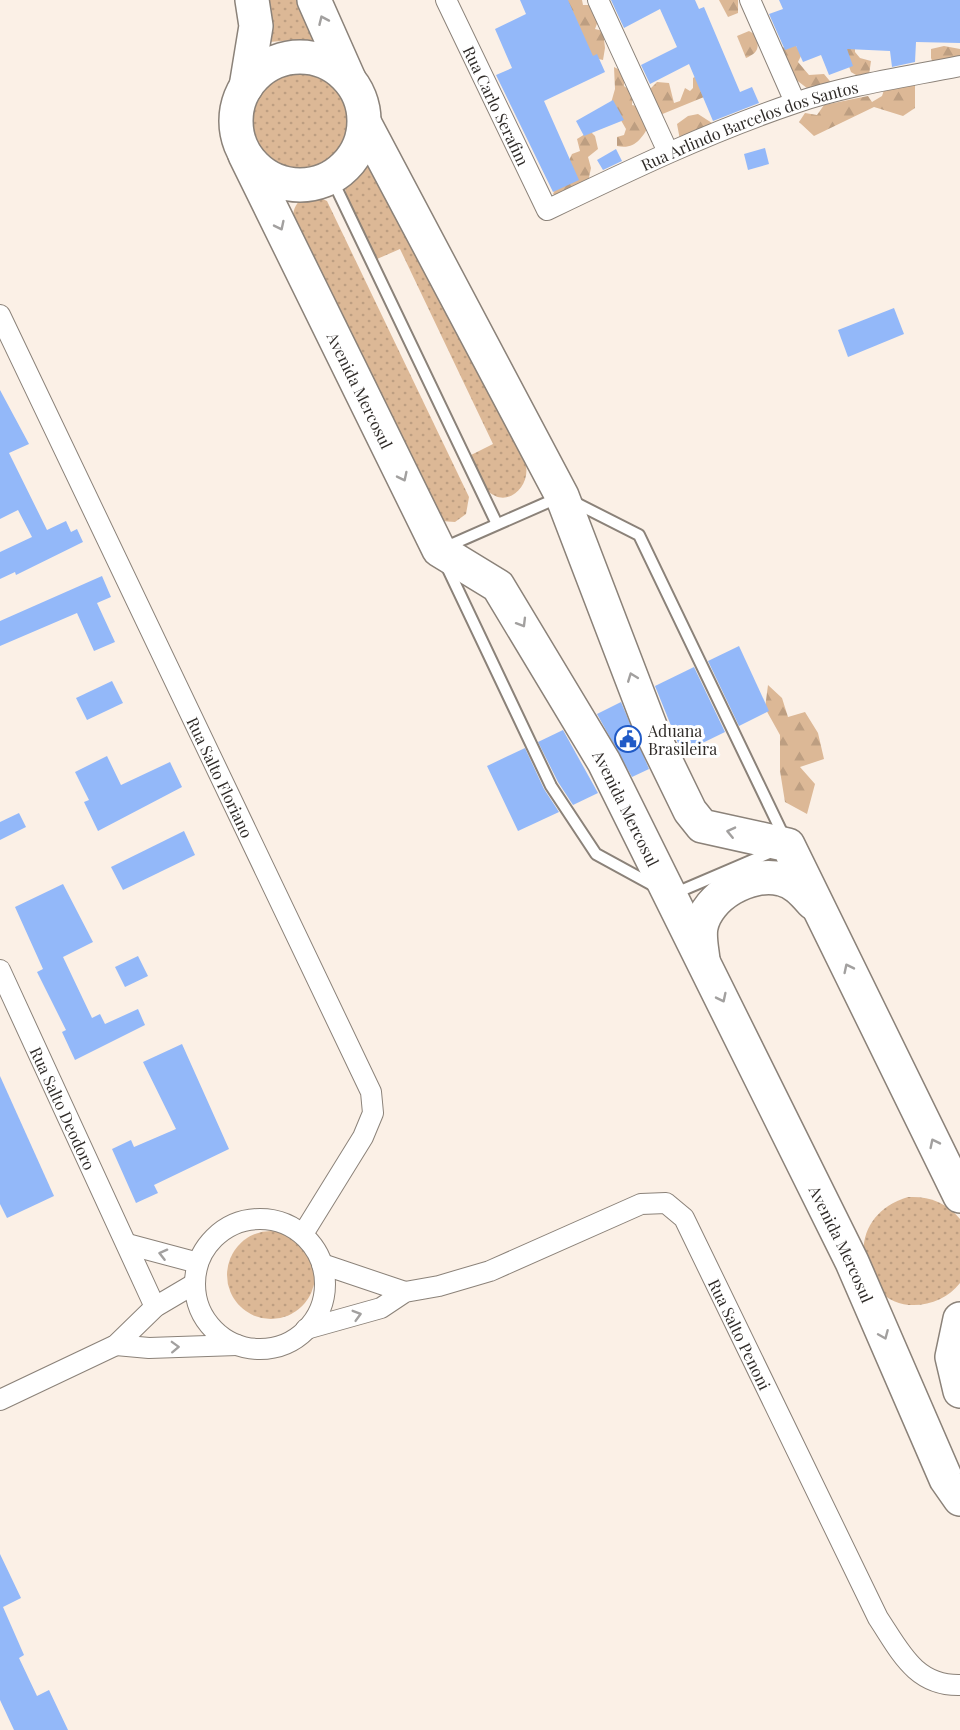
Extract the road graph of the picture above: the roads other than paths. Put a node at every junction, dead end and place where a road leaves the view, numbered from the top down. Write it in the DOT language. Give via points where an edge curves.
graph roads {
  1 [pos="252,0"];
  2 [pos="314,0"];
  3 [pos="446,0"];
  4 [pos="598,0"];
  5 [pos="750,0"];
  6 [pos="960,66"];
  7 [pos="349,79"];
  8 [pos="246,87"];
  9 [pos="795,102"];
  10 [pos="364,124"];
  11 [pos="668,152"];
  12 [pos="245,154"];
  13 [pos="331,177"];
  14 [pos="547,210"];
  15 [pos="1,315"];
  16 [pos="562,496"];
  17 [pos="497,524"];
  18 [pos="439,550"];
  19 [pos="788,845"];
  20 [pos="671,895"];
  21 [pos="820,911"];
  22 [pos="703,960"];
  23 [pos="0,970"];
  24 [pos="960,1196"];
  25 [pos="303,1234"];
  26 [pos="127,1244"];
  27 [pos="198,1263"];
  28 [pos="322,1264"];
  29 [pos="194,1284"];
  30 [pos="405,1292"];
  31 [pos="155,1307"];
  32 [pos="960,1319"];
  33 [pos="306,1329"];
  34 [pos="116,1345"];
  35 [pos="237,1345"];
  36 [pos="960,1391"];
  37 [pos="0,1400"];
  38 [pos="960,1499"];
  39 [pos="960,1685"];
  1 -- 8 [label="highway, Avenida Mercosul" via="256,26"];
  7 -- 2 [label="highway, Avenida Mercosul, one-way"];
  3 -- 14 [label="street, Rua Carlo Serafim"];
  4 -- 11 [label="street"];
  5 -- 9 [label="street"];
  6 -- 9 [label="street, Rua Arlindo Barcelos dos Santos"];
  7 -- 8 [label="highway, Avenida Mercosul" via="336,67 314,58 277,61 257,73"];
  7 -- 10 [label="highway, Avenida Mercosul" via="361,100"];
  8 -- 12 [label="highway, Avenida Mercosul" via="237,108 237,130"];
  9 -- 11 [label="street, Rua Arlindo Barcelos dos Santos"];
  10 -- 13 [label="highway, Avenida Mercosul" via="359,146 348,164"];
  10 -- 16 [label="highway, Avenida Mercosul"];
  11 -- 14 [label="street, Rua Arlindo Barcelos dos Santos"];
  12 -- 13 [label="highway, Avenida Mercosul" via="264,174 283,183 306,185"];
  12 -- 18 [label="highway, Avenida Mercosul, one-way"];
  13 -- 17 [label="lane"];
  15 -- 25 [label="street, Rua Salto Floriano" via="371,1092 373,1113 363,1137"];
  16 -- 17 [label="lane"];
  16 -- 19 [label="lane" via="639,535"];
  19 -- 16 [label="highway, Avenida Mercosul, one-way" via="702,826 690,811 655,740"];
  17 -- 18 [label="lane"];
  18 -- 20 [label="highway, Avenida Mercosul, one-way" via="498,586 514,609 604,762"];
  18 -- 20 [label="lane" via="551,786 596,854"];
  19 -- 20 [label="lane"];
  19 -- 21 [label="highway"];
  20 -- 22 [label="highway, Avenida Mercosul"];
  21 -- 22 [label="highway" via="798,887 780,878 756,878 713,901 701,927"];
  24 -- 21 [label="highway, one-way"];
  22 -- 38 [label="highway, Avenida Mercosul, one-way" via="852,1262 946,1479"];
  23 -- 26 [label="street, Rua Salto Deodoro"];
  25 -- 27 [label="street" via="274,1220 243,1220 223,1229 208,1244"];
  25 -- 28 [label="street"];
  27 -- 26 [label="street, one-way"];
  26 -- 31 [label="street, Rua Salto Deodoro"];
  27 -- 29 [label="street"];
  28 -- 30 [label="street, Rua Salto Penoni"];
  28 -- 33 [label="street" via="323,1301"];
  29 -- 31 [label="street"];
  29 -- 35 [label="street" via="204,1318 218,1334"];
  33 -- 30 [label="street, Rua Salto Penoni, one-way" via="381,1308"];
  30 -- 39 [label="street, Rua Salto Penoni" via="490,1271 641,1204 666,1203 684,1218 879,1618 909,1666 942,1686"];
  31 -- 34 [label="street"];
  32 -- 36 [label="highway" via="952,1357"];
  33 -- 35 [label="street" via="280,1346 258,1349"];
  34 -- 35 [label="street, one-way"];
  34 -- 37 [label="street"];
}
